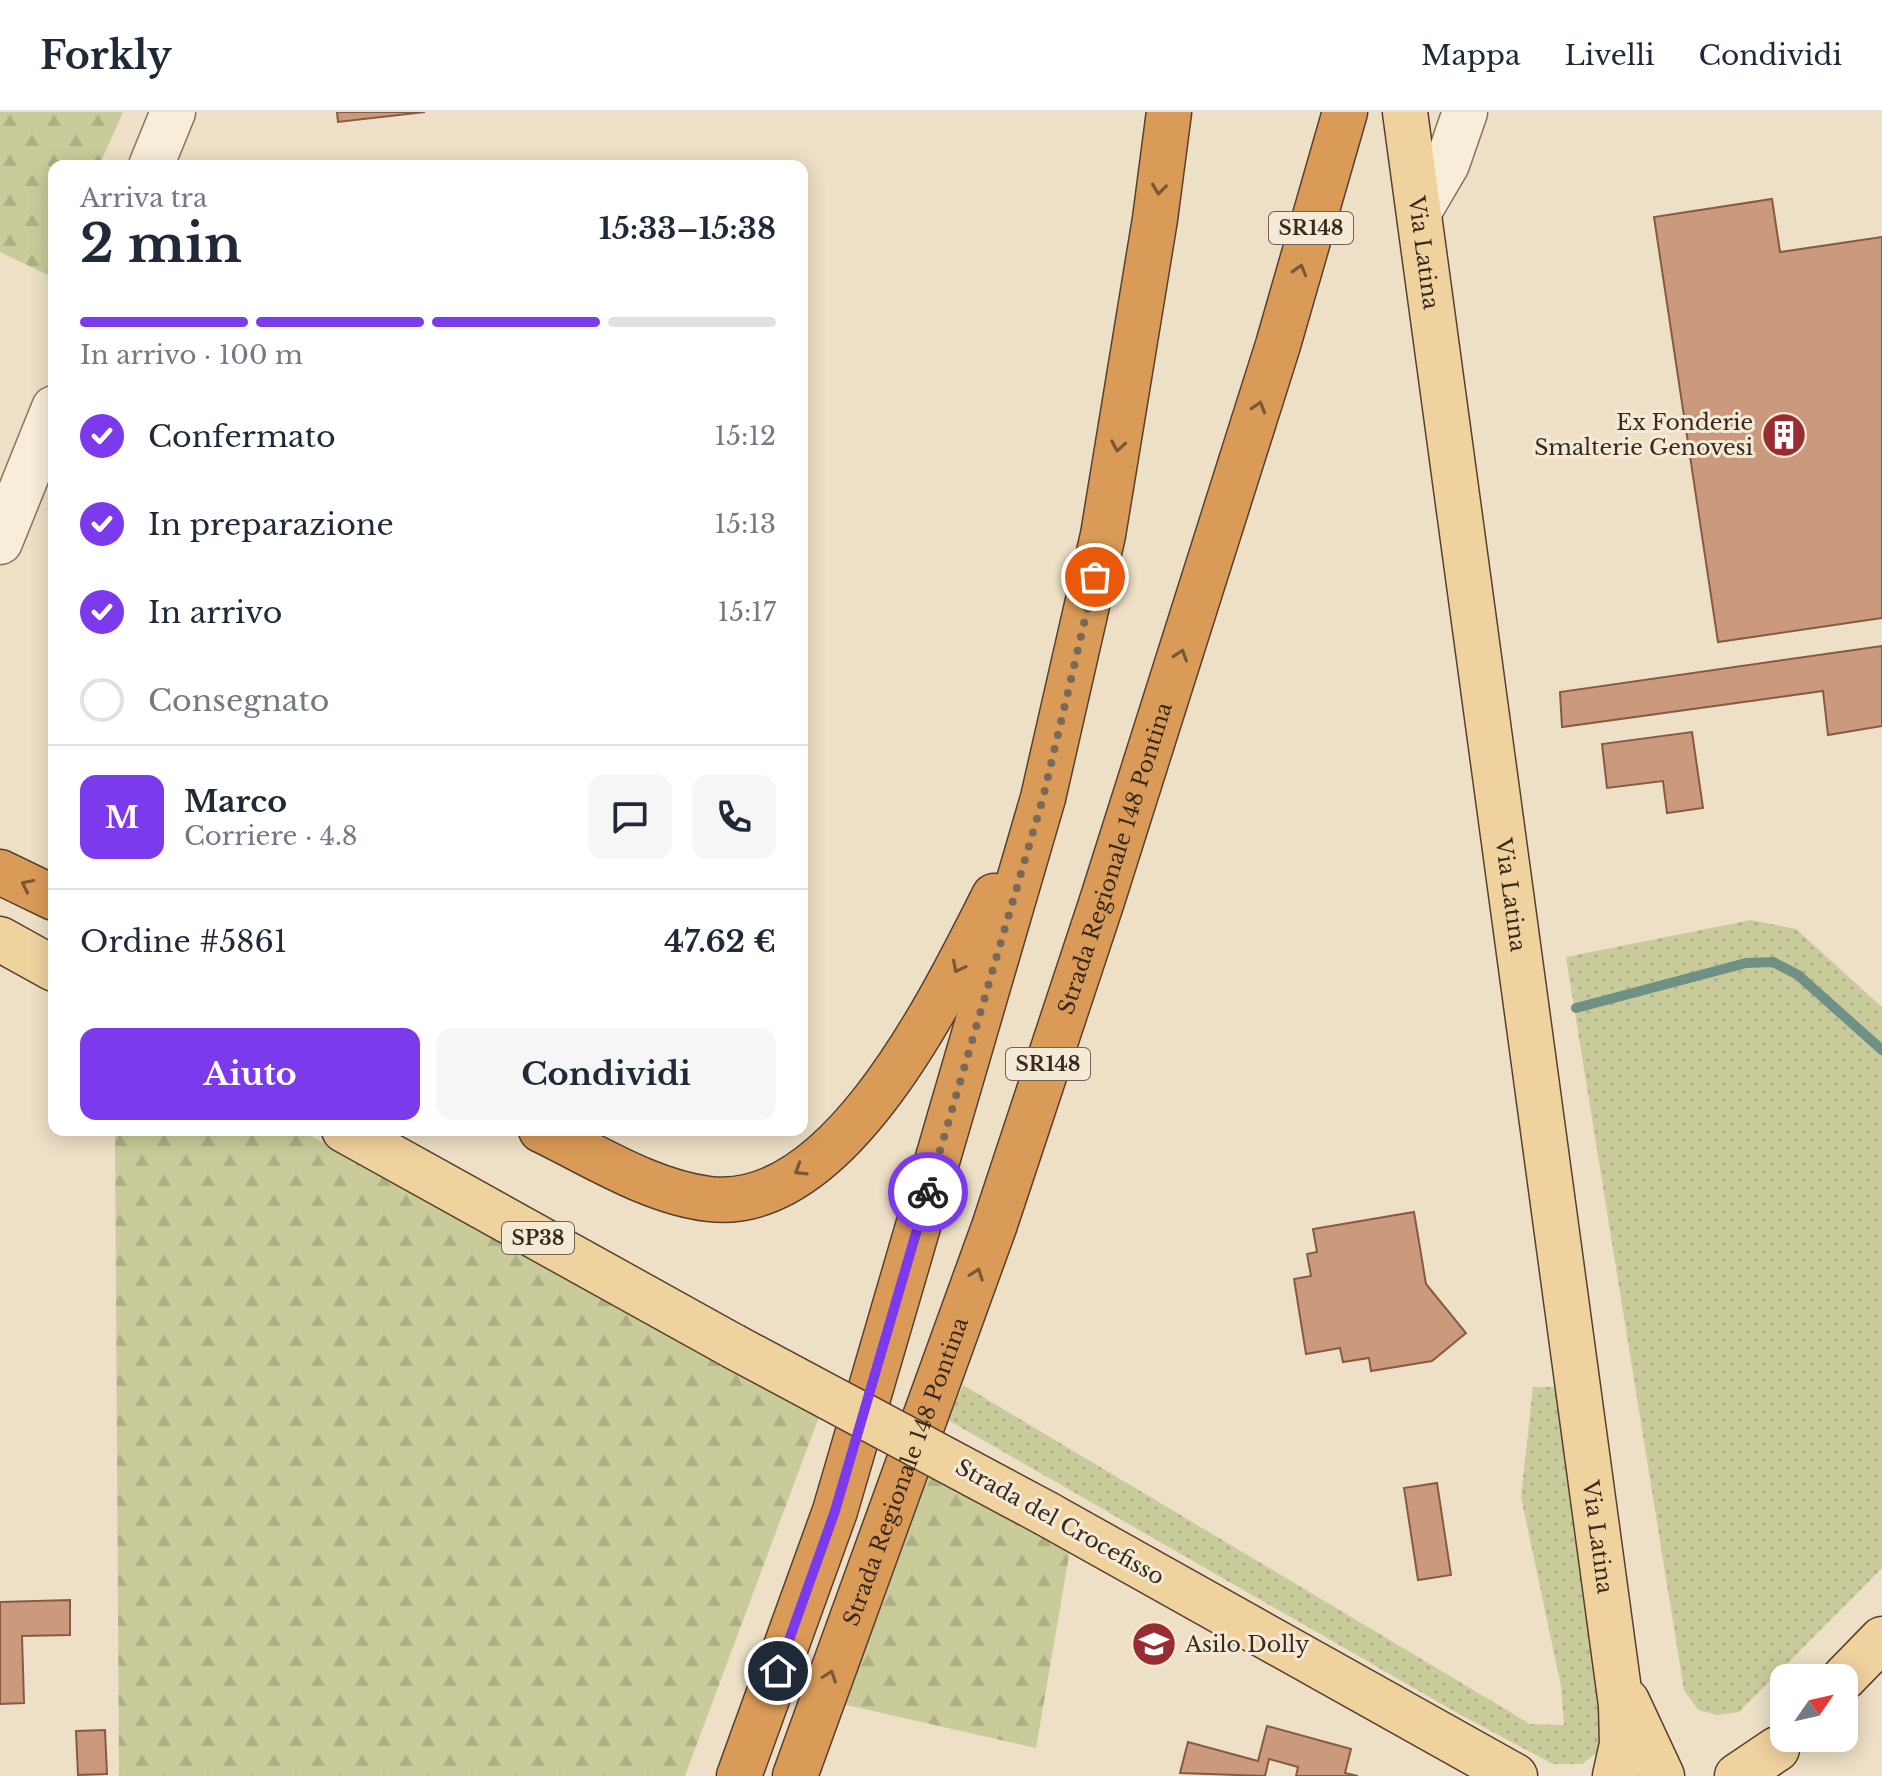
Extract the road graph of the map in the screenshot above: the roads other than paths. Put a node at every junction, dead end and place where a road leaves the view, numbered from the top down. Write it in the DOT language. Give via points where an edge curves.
graph roads {
  1 [pos="173,112"];
  2 [pos="1169,112"];
  3 [pos="1345,112"];
  4 [pos="1405,112"];
  5 [pos="1465,112"];
  6 [pos="153,160"];
  7 [pos="1420,210"];
  8 [pos="48,423"];
  9 [pos="0,542"];
  10 [pos="1043,798"];
  11 [pos="0,872"];
  12 [pos="48,895"];
  13 [pos="0,939"];
  14 [pos="48,966"];
  15 [pos="355,1136"];
  16 [pos="553,1136"];
  17 [pos="1882,1639"];
  18 [pos="1858,1664"];
  19 [pos="1617,1677"];
  20 [pos="759,1724"];
  21 [pos="1774,1754"];
  22 [pos="1497,1765"];
  23 [pos="727,1776"];
  24 [pos="739,1776"];
  25 [pos="795,1776"];
  26 [pos="1534,1776"];
  27 [pos="1615,1776"];
  28 [pos="1662,1776"];
  29 [pos="1737,1776"];
  1 -- 6 [label="street"];
  2 -- 10 [label="highway, one-way" via="1098,560"];
  25 -- 3 [label="highway, Strada Regionale 148 Pontina / SR148, one-way" via="994,1227 1151,749"];
  4 -- 7 [label="main road, Via Latina"];
  5 -- 7 [label="street" via="1447,164"];
  7 -- 19 [label="main road, Via Latina"];
  8 -- 9 [label="street"];
  10 -- 16 [label="highway, one-way" via="948,987 898,1070 860,1121 809,1165 736,1200 707,1199 651,1183"];
  10 -- 20 [label="highway" via="835,1511"];
  12 -- 11 [label="highway, one-way"];
  13 -- 14 [label="main road"];
  15 -- 22 [label="main road, Strada del Crocefisso / SP38, bridge"];
  17 -- 18 [label="main road"];
  19 -- 27 [label="main road, Via Latina" via="1622,1744"];
  19 -- 28 [label="main road, Via Latina"];
  20 -- 23 [label="highway"];
  20 -- 24 [label="highway"];
  21 -- 29 [label="main road"];
  22 -- 26 [label="main road, Strada del Crocefisso / SP38"];
}
